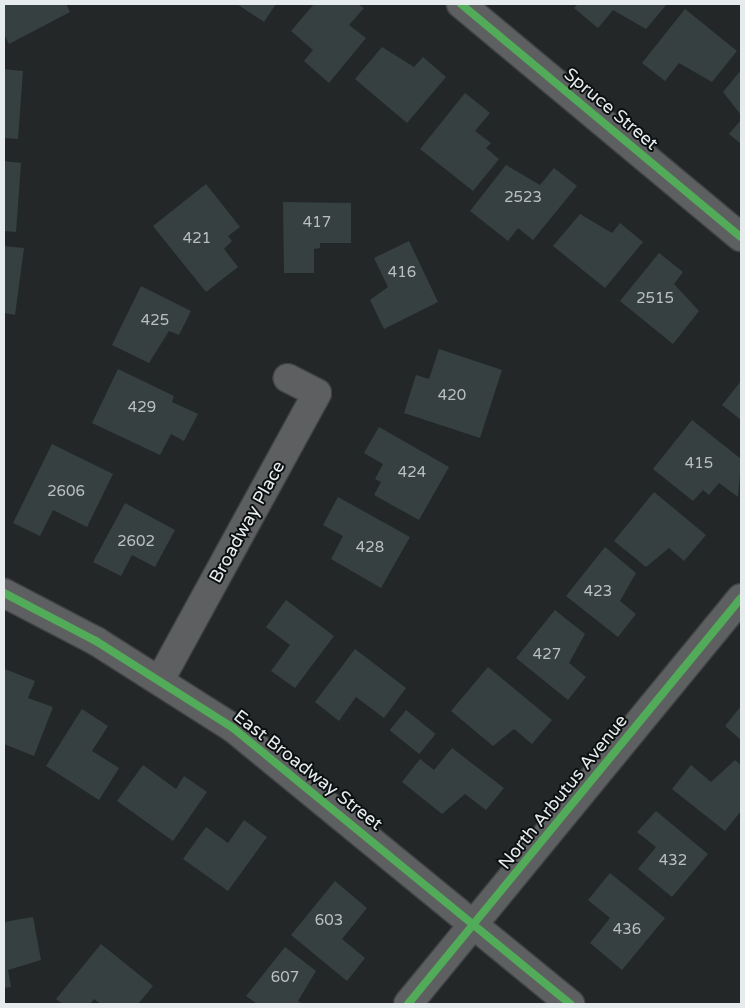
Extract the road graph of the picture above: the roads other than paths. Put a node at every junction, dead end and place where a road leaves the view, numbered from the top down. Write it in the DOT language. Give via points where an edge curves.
graph roads {
  1 [pos="461,4"];
  2 [pos="741,238"];
  3 [pos="288,378"];
  4 [pos="4,593"];
  5 [pos="741,598"];
  6 [pos="160,680"];
  7 [pos="474,924"];
  8 [pos="408,1004"];
  9 [pos="570,1004"];
  1 -- 2 [label="street, Spruce Street"];
  3 -- 6 [label="street, Broadway Place" via="317,393"];
  4 -- 6 [label="street, East Broadway Street"];
  5 -- 7 [label="street, North Arbutus Avenue"];
  6 -- 7 [label="street, East Broadway Street" via="233,728 318,794"];
  7 -- 8 [label="street, North Arbutus Avenue"];
  7 -- 9 [label="street, East Broadway Street"];
}
